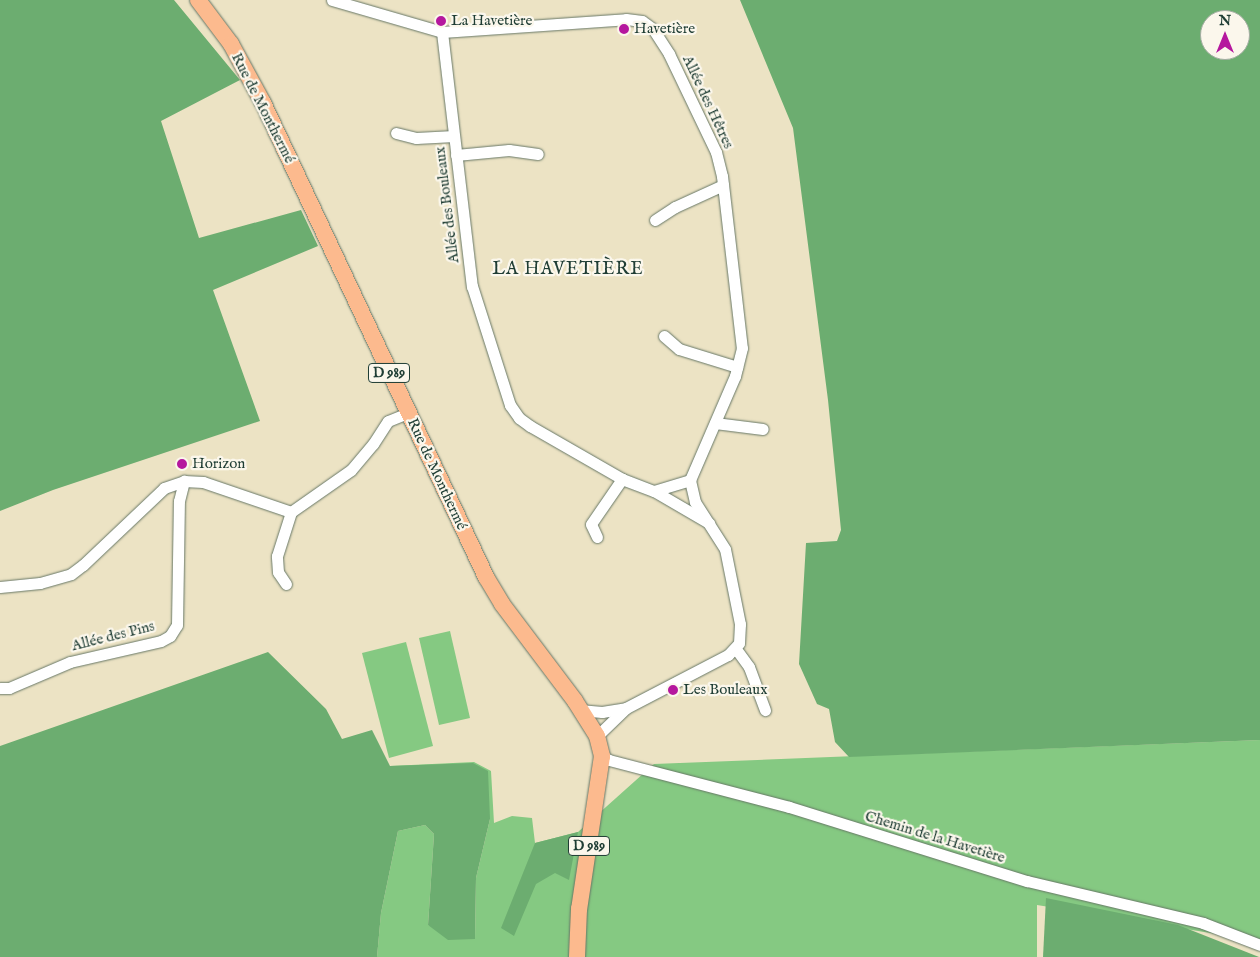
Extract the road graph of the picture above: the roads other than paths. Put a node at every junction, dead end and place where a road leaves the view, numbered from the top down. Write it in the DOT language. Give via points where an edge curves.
graph roads {
  1 [pos="198,0"];
  2 [pos="332,0"];
  3 [pos="442,32"];
  4 [pos="396,133"];
  5 [pos="454,136"];
  6 [pos="538,154"];
  7 [pos="456,155"];
  8 [pos="723,185"];
  9 [pos="655,220"];
  10 [pos="664,336"];
  11 [pos="737,367"];
  12 [pos="408,413"];
  13 [pos="715,423"];
  14 [pos="763,429"];
  15 [pos="622,479"];
  16 [pos="690,480"];
  17 [pos="184,481"];
  18 [pos="654,492"];
  19 [pos="291,512"];
  20 [pos="709,523"];
  21 [pos="597,537"];
  22 [pos="286,584"];
  23 [pos="0,587"];
  24 [pos="736,649"];
  25 [pos="0,688"];
  26 [pos="626,708"];
  27 [pos="579,710"];
  28 [pos="765,710"];
  29 [pos="597,736"];
  30 [pos="602,756"];
  31 [pos="1260,945"];
  32 [pos="577,957"];
  1 -- 12 [label="main road, Rue de Monthermé / D 989" via="231,44 263,103"];
  2 -- 3 [label="street, Allée des Hêtres"];
  3 -- 5 [label="street, Allée des Bouleaux"];
  3 -- 8 [label="street, Allée des Hêtres" via="626,18 642,21 653,29 669,54 716,152"];
  4 -- 5 [label="street" via="416,138"];
  5 -- 7 [label="street, Allée des Bouleaux"];
  6 -- 7 [label="street" via="509,150"];
  7 -- 15 [label="street, Allée des Bouleaux" via="472,286 510,405 518,418 530,426"];
  8 -- 9 [label="street"];
  8 -- 11 [label="street, Allée des Hêtres" via="742,348"];
  10 -- 11 [label="street" via="679,349"];
  11 -- 13 [label="street, Allée des Hêtres"];
  12 -- 19 [label="street" via="388,421 351,470"];
  12 -- 27 [label="main road, Rue de Monthermé / D 989" via="494,591"];
  13 -- 14 [label="street"];
  13 -- 16 [label="street, Allée des Hêtres"];
  15 -- 18 [label="street, Allée des Bouleaux"];
  15 -- 21 [label="street" via="591,524"];
  16 -- 18 [label="street"];
  16 -- 20 [label="street, Allée des Bouleaux" via="694,502"];
  17 -- 19 [label="street" via="203,482"];
  17 -- 23 [label="street" via="164,488 70,574 40,583"];
  17 -- 25 [label="street, Allée des Pins" via="178,501 177,625 170,636 161,641 70,662 9,688"];
  18 -- 20 [label="street, Allée des Bouleaux"];
  19 -- 22 [label="street" via="277,556 278,572"];
  20 -- 24 [label="street, Allée des Bouleaux" via="725,549 740,624 740,643"];
  24 -- 26 [label="street"];
  24 -- 28 [label="street" via="749,667"];
  26 -- 27 [label="street" via="602,712"];
  26 -- 29 [label="street"];
  27 -- 29 [label="main road, Rue de Monthermé / D 989"];
  29 -- 30 [label="main road, Rue de Monthermé / D 989"];
  30 -- 31 [label="street, Chemin de la Havetière" via="789,807 1027,881 1204,923"];
  30 -- 32 [label="main road, Rue de Monthermé / D 989" via="579,909"];
}
